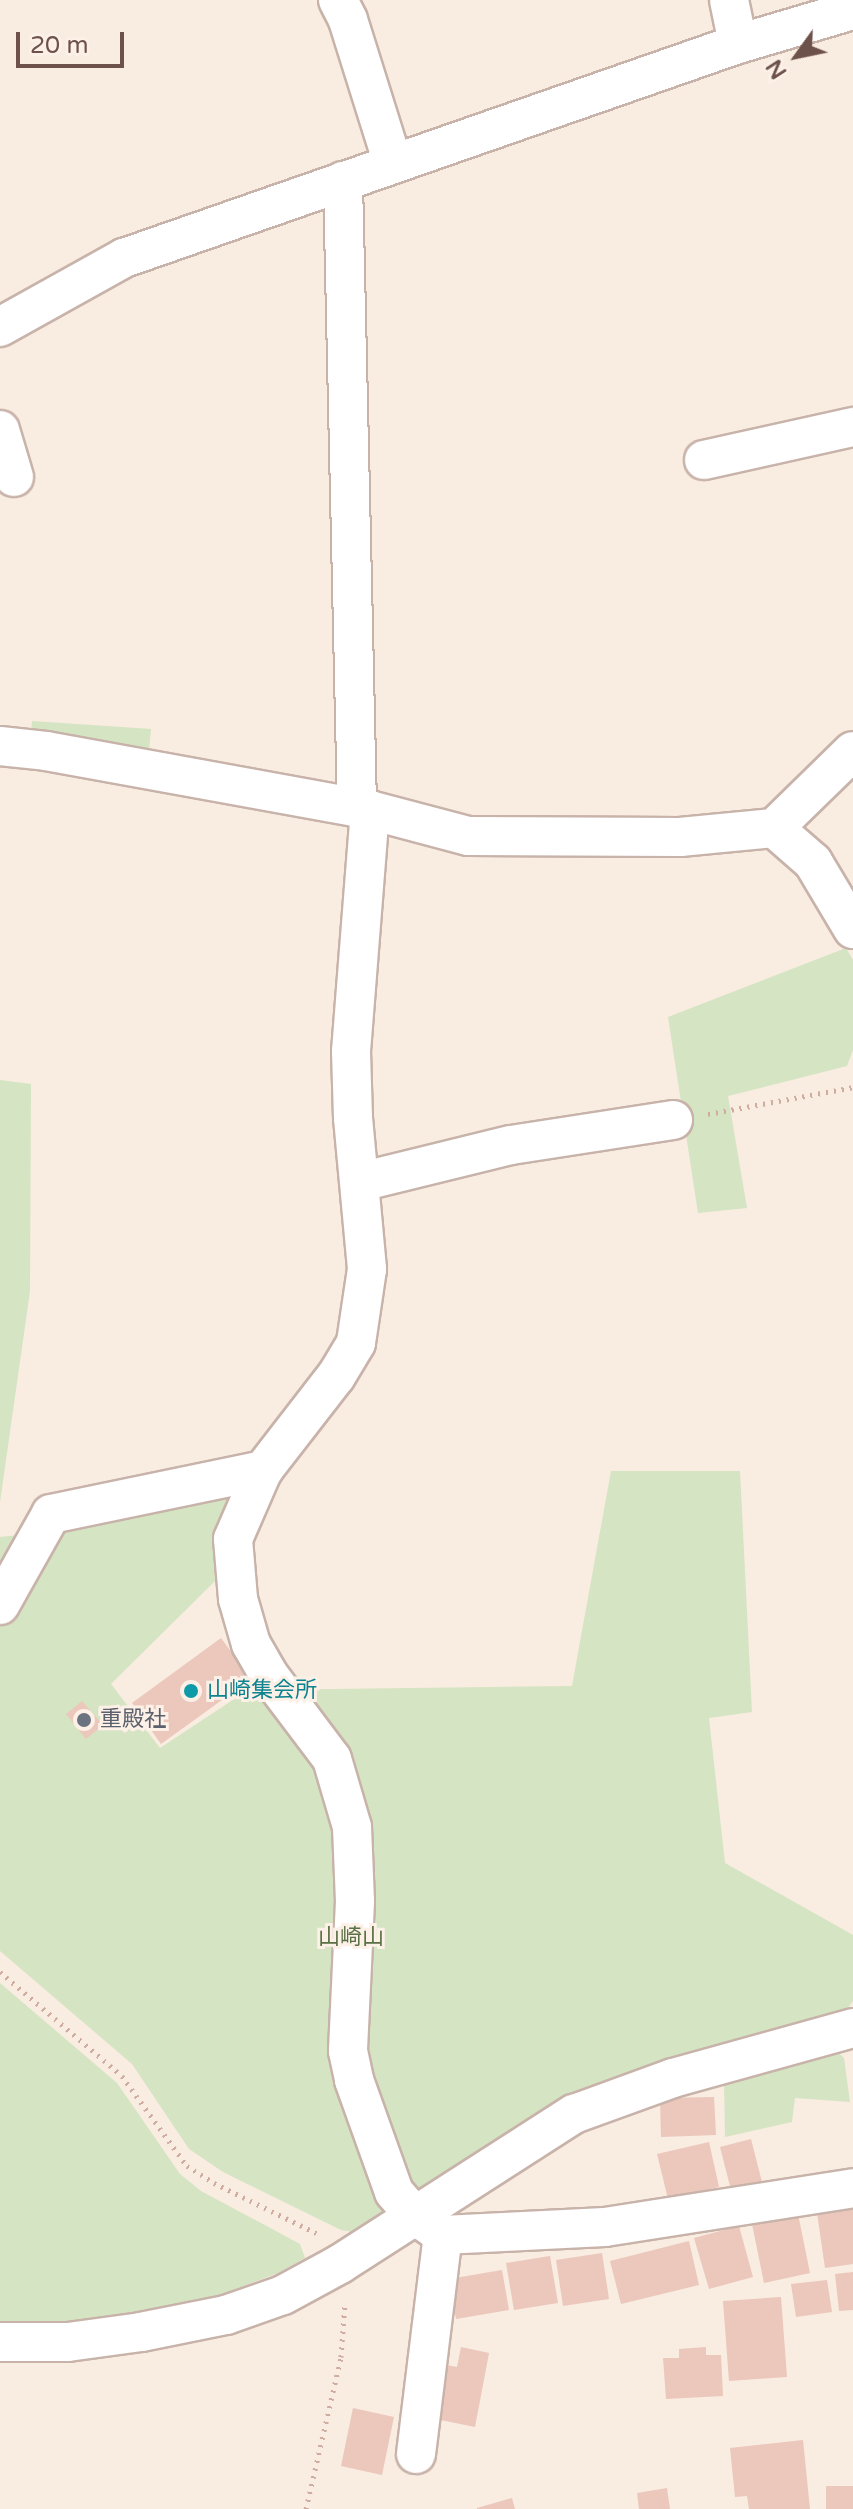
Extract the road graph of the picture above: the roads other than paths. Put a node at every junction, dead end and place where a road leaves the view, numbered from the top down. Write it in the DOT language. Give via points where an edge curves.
graph roads {
  1 [pos="338,0"];
  2 [pos="729,0"];
  3 [pos="853,10"];
  4 [pos="738,44"];
  5 [pos="393,164"];
  6 [pos="343,181"];
  7 [pos="0,327"];
  8 [pos="853,427"];
  9 [pos="0,430"];
  10 [pos="704,460"];
  11 [pos="14,477"];
  12 [pos="0,746"];
  13 [pos="853,751"];
  14 [pos="364,809"];
  15 [pos="774,828"];
  16 [pos="853,929"];
  17 [pos="673,1120"];
  18 [pos="360,1182"];
  19 [pos="263,1470"];
  20 [pos="0,1605"];
  21 [pos="853,2028"];
  22 [pos="853,2188"];
  23 [pos="428,2224"];
  24 [pos="0,2342"];
  25 [pos="416,2454"];
  1 -- 5 [label="street"];
  2 -- 4 [label="street"];
  3 -- 4 [label="street"];
  4 -- 5 [label="street"];
  5 -- 6 [label="street"];
  6 -- 7 [label="street" via="124,258"];
  6 -- 14 [label="street"];
  8 -- 10 [label="street"];
  9 -- 11 [label="street"];
  12 -- 14 [label="street"];
  13 -- 15 [label="street"];
  14 -- 15 [label="street" via="468,836 680,837"];
  14 -- 18 [label="street" via="351,1051"];
  15 -- 16 [label="street" via="813,862"];
  17 -- 18 [label="street" via="511,1145"];
  18 -- 19 [label="street" via="367,1269 356,1343"];
  19 -- 20 [label="street" via="51,1514"];
  19 -- 23 [label="street" via="233,1539 238,1599 251,1644 332,1759 344,1790 355,1865 348,2051 394,2192"];
  21 -- 23 [label="street" via="673,2078 574,2114"];
  22 -- 23 [label="street" via="605,2227"];
  23 -- 24 [label="street" via="372,2244 283,2295 226,2315 68,2342"];
  23 -- 25 [label="street"];
}
